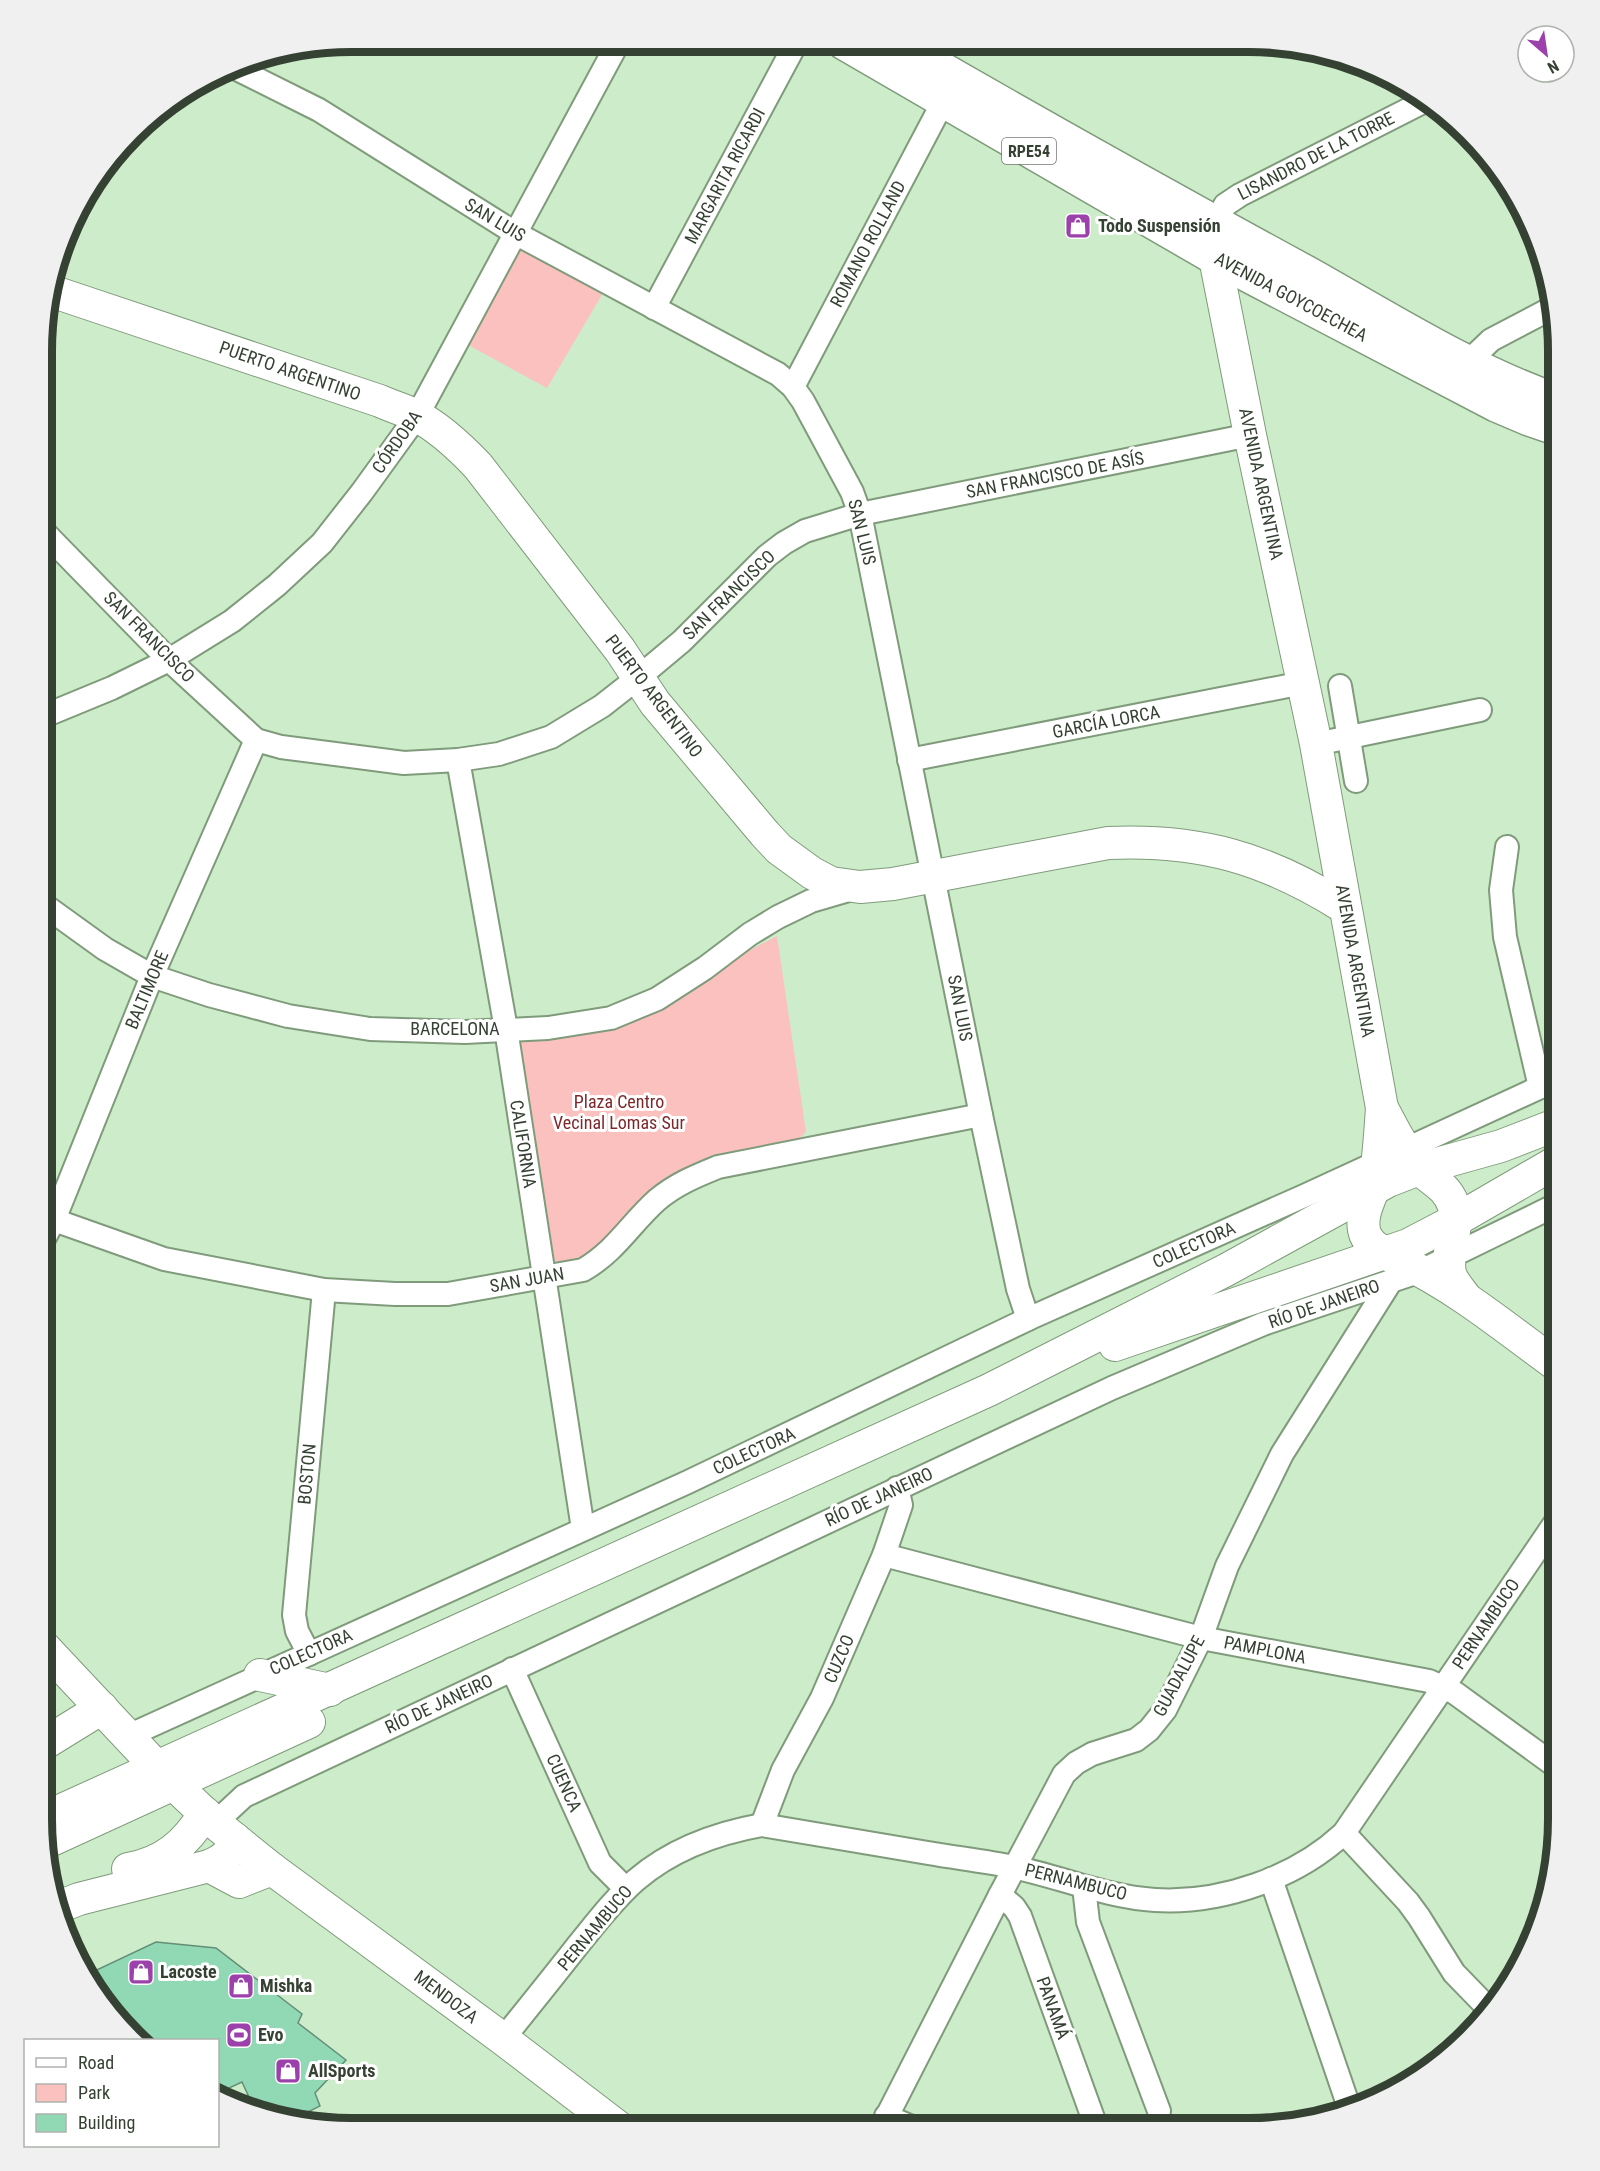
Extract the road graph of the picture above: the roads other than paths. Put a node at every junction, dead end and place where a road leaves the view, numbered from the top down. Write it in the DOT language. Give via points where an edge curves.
graph roads {
  1 [pos="613,52"];
  2 [pos="791,52"];
  3 [pos="859,52"];
  4 [pos="913,52"];
  5 [pos="244,72"];
  6 [pos="943,102"];
  7 [pos="1418,105"];
  8 [pos="1216,223"];
  9 [pos="514,233"];
  10 [pos="1215,258"];
  11 [pos="58,293"];
  12 [pos="654,308"];
  13 [pos="1545,312"];
  14 [pos="1468,362"];
  15 [pos="793,387"];
  16 [pos="1548,398"];
  17 [pos="417,416"];
  18 [pos="1548,426"];
  19 [pos="1250,435"];
  20 [pos="860,514"];
  21 [pos="52,540"];
  22 [pos="169,660"];
  23 [pos="639,677"];
  24 [pos="1303,683"];
  25 [pos="1340,686"];
  26 [pos="1480,710"];
  27 [pos="52,713"];
  28 [pos="1349,737"];
  29 [pos="256,740"];
  30 [pos="1316,744"];
  31 [pos="458,760"];
  32 [pos="909,760"];
  33 [pos="1356,781"];
  34 [pos="1507,847"];
  35 [pos="934,877"];
  36 [pos="860,887"];
  37 [pos="1344,907"];
  38 [pos="52,911"];
  39 [pos="152,976"];
  40 [pos="506,1029"];
  41 [pos="1548,1080"];
  42 [pos="1548,1084"];
  43 [pos="981,1115"];
  44 [pos="1548,1128"];
  45 [pos="1394,1167"];
  46 [pos="1548,1167"];
  47 [pos="52,1208"];
  48 [pos="1548,1209"];
  49 [pos="52,1218"];
  50 [pos="1456,1221"];
  51 [pos="1451,1255"];
  52 [pos="1388,1267"];
  53 [pos="1421,1271"];
  54 [pos="543,1278"];
  55 [pos="324,1290"];
  56 [pos="1465,1297"];
  57 [pos="1028,1320"];
  58 [pos="1548,1359"];
  59 [pos="897,1488"];
  60 [pos="583,1530"];
  61 [pos="1548,1533"];
  62 [pos="884,1555"];
  63 [pos="1201,1638"];
  64 [pos="309,1654"];
  65 [pos="52,1656"];
  66 [pos="512,1669"];
  67 [pos="260,1675"];
  68 [pos="1444,1686"];
  69 [pos="330,1690"];
  70 [pos="102,1708"];
  71 [pos="128,1736"];
  72 [pos="52,1739"];
  73 [pos="1548,1761"];
  74 [pos="165,1776"];
  75 [pos="52,1816"];
  76 [pos="218,1825"];
  77 [pos="762,1825"];
  78 [pos="1344,1833"];
  79 [pos="53,1839"];
  80 [pos="209,1866"];
  81 [pos="1014,1867"];
  82 [pos="272,1869"];
  83 [pos="1271,1879"];
  84 [pos="60,1884"];
  85 [pos="1084,1887"];
  86 [pos="626,1889"];
  87 [pos="1000,1895"];
  88 [pos="65,1904"];
  89 [pos="1484,2004"];
  90 [pos="504,2039"];
  91 [pos="1347,2102"];
  92 [pos="1159,2110"];
  93 [pos="606,2118"];
  94 [pos="886,2118"];
  95 [pos="1093,2118"];
  1 -- 9 [label="street, CÓRDOBA"];
  2 -- 12 [label="street, MARGARITA RICARDI"];
  3 -- 6 [label="main road, AVENIDA GOYCOECHEA / RPE54"];
  4 -- 8 [label="main road, AVENIDA GOYCOECHEA / RPE54"];
  5 -- 9 [label="street, SAN LUIS" via="320,110"];
  6 -- 10 [label="main road, AVENIDA GOYCOECHEA / RPE54"];
  6 -- 15 [label="street, ROMANO ROLLAND"];
  7 -- 8 [label="street, LISANDRO DE LA TORRE" via="1240,195 1225,205"];
  8 -- 10 [label="main road, AVENIDA ARGENTINA"];
  8 -- 14 [label="main road, AVENIDA GOYCOECHEA / RPE54"];
  9 -- 12 [label="street, SAN LUIS"];
  9 -- 17 [label="street, CÓRDOBA"];
  10 -- 18 [label="main road, AVENIDA GOYCOECHEA / RPE54" via="1496,405"];
  10 -- 19 [label="main road, AVENIDA ARGENTINA"];
  11 -- 17 [label="main road, PUERTO ARGENTINO"];
  12 -- 15 [label="street, SAN LUIS" via="778,374"];
  13 -- 14 [label="street" via="1491,340"];
  14 -- 16 [label="main road, AVENIDA GOYCOECHEA / RPE54"];
  15 -- 20 [label="street, SAN LUIS" via="847,482"];
  17 -- 22 [label="street, CÓRDOBA" via="322,543 232,621"];
  17 -- 23 [label="main road, PUERTO ARGENTINO" via="478,466"];
  19 -- 20 [label="street, SAN FRANCISCO DE ASÍS"];
  19 -- 24 [label="main road, AVENIDA ARGENTINA"];
  20 -- 23 [label="street, SAN FRANCISCO" via="805,531 784,543"];
  20 -- 32 [label="street, SAN LUIS"];
  21 -- 22 [label="street, SAN FRANCISCO"];
  22 -- 27 [label="street, CÓRDOBA"];
  22 -- 29 [label="street, SAN FRANCISCO"];
  23 -- 31 [label="street" via="602,706 551,737 500,754"];
  23 -- 36 [label="main road, PUERTO ARGENTINO" via="655,703 779,849 831,883"];
  24 -- 30 [label="main road, AVENIDA ARGENTINA"];
  24 -- 32 [label="street, GARCÍA LORCA"];
  25 -- 28 [label="street"];
  26 -- 28 [label="street"];
  28 -- 30 [label="street"];
  28 -- 33 [label="street"];
  29 -- 31 [label="street" via="404,764"];
  29 -- 39 [label="street, BALTIMORE"];
  30 -- 37 [label="main road, AVENIDA ARGENTINA"];
  31 -- 40 [label="street, CALIFORNIA"];
  32 -- 35 [label="street, SAN LUIS"];
  34 -- 41 [label="street" via="1501,890 1505,937"];
  35 -- 36 [label="main road, PUERTO ARGENTINO"];
  35 -- 37 [label="main road, PUERTO ARGENTINO" via="1108,843 1184,844 1255,862"];
  35 -- 43 [label="street, SAN LUIS"];
  36 -- 40 [label="street, BARCELONA" via="811,901 778,917 657,999 611,1018 548,1028"];
  37 -- 45 [label="main road, AVENIDA ARGENTINA"];
  38 -- 39 [label="street, BARCELONA" via="105,949"];
  39 -- 40 [label="street, BARCELONA" via="288,1016 370,1029"];
  39 -- 47 [label="street, BALTIMORE"];
  40 -- 54 [label="street, CALIFORNIA"];
  42 -- 45 [label="street"];
  43 -- 54 [label="street, SAN JUAN" via="718,1167 684,1180 657,1200 600,1260 584,1270"];
  43 -- 57 [label="street, SAN LUIS"];
  44 -- 45 [label="main road" via="1501,1146"];
  45 -- 50 [label="main road" via="1439,1183 1448,1193"];
  45 -- 52 [label="main road, AVENIDA ARGENTINA" via="1364,1214 1368,1240"];
  45 -- 57 [label="street, COLECTORA"];
  45 -- 69 [label="main road" via="1226,1269 990,1390"];
  46 -- 50 [label="main road"];
  48 -- 51 [label="street"];
  49 -- 55 [label="street, SAN JUAN" via="164,1259"];
  50 -- 51 [label="main road"];
  50 -- 52 [label="main road" via="1418,1240"];
  51 -- 53 [label="street"];
  51 -- 56 [label="main road" via="1450,1274"];
  52 -- 53 [label="main road"];
  52 -- 59 [label="street, RÍO DE JANEIRO"];
  52 -- 63 [label="street, GUADALUPE" via="1282,1454 1227,1566"];
  52 -- 74 [label="main road" via="1126,1339"];
  53 -- 56 [label="main road"];
  54 -- 55 [label="street, SAN JUAN" via="448,1294"];
  54 -- 60 [label="street, CALIFORNIA"];
  55 -- 64 [label="street, BOSTON" via="294,1615"];
  56 -- 58 [label="main road"];
  57 -- 60 [label="street, COLECTORA"];
  59 -- 62 [label="street, CUZCO" via="901,1505"];
  59 -- 66 [label="street, RÍO DE JANEIRO"];
  60 -- 64 [label="street, COLECTORA"];
  61 -- 68 [label="street, PERNAMBUCO"];
  62 -- 63 [label="street, PAMPLONA"];
  62 -- 77 [label="street, CUZCO" via="822,1698 783,1770"];
  63 -- 68 [label="street, PAMPLONA"];
  63 -- 81 [label="street, GUADALUPE" via="1165,1710 1149,1730 1136,1740 1092,1754 1064,1774"];
  64 -- 67 [label="street, COLECTORA"];
  65 -- 70 [label="main road"];
  66 -- 76 [label="street, RÍO DE JANEIRO" via="244,1796"];
  66 -- 86 [label="street, CUENCA" via="600,1863"];
  67 -- 69 [label="main road"];
  67 -- 71 [label="street, COLECTORA"];
  68 -- 73 [label="street, PAMPLONA"];
  68 -- 78 [label="street, PERNAMBUCO"];
  69 -- 74 [label="main road"];
  70 -- 71 [label="main road"];
  70 -- 72 [label="main road"];
  71 -- 74 [label="main road, MENDOZA"];
  74 -- 75 [label="main road"];
  74 -- 76 [label="main road, MENDOZA"];
  74 -- 79 [label="main road"];
  76 -- 80 [label="main road" via="233,1848"];
  76 -- 82 [label="main road, MENDOZA"];
  76 -- 84 [label="main road" via="148,1864"];
  77 -- 81 [label="street, PERNAMBUCO"];
  77 -- 86 [label="street, PERNAMBUCO" via="704,1840 661,1862"];
  78 -- 83 [label="street, PERNAMBUCO" via="1327,1849"];
  78 -- 89 [label="street" via="1408,1902 1454,1973"];
  80 -- 82 [label="main road" via="239,1882"];
  80 -- 88 [label="main road"];
  81 -- 85 [label="street, PERNAMBUCO"];
  81 -- 87 [label="street, GUADALUPE"];
  82 -- 90 [label="main road, MENDOZA"];
  83 -- 85 [label="street, PERNAMBUCO" via="1191,1900 1154,1900"];
  83 -- 91 [label="street"];
  85 -- 92 [label="street" via="1088,1922"];
  86 -- 90 [label="street, PERNAMBUCO"];
  87 -- 94 [label="street, GUADALUPE"];
  87 -- 95 [label="street, PANAMÁ" via="1020,1916"];
  90 -- 93 [label="main road, MENDOZA"];
}
